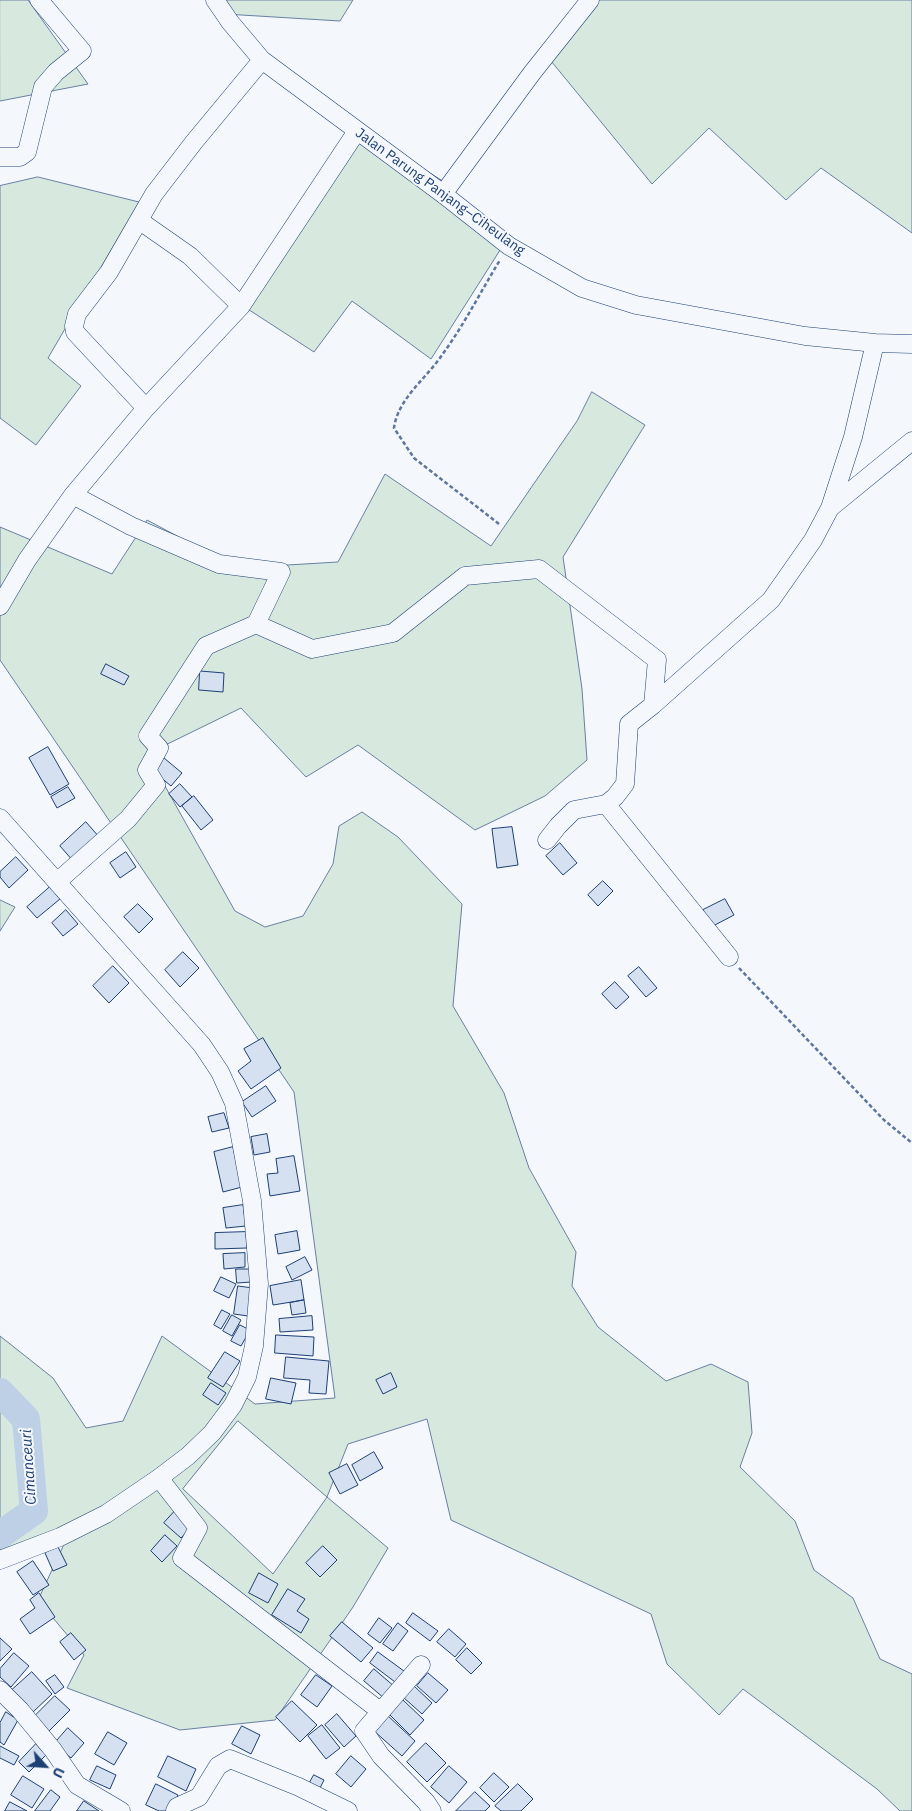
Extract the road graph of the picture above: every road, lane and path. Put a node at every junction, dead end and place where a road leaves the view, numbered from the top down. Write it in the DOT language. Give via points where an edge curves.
graph roads {
  1 [pos="39,0"];
  2 [pos="215,0"];
  3 [pos="590,0"];
  4 [pos="262,60"];
  5 [pos="357,131"];
  6 [pos="0,157"];
  7 [pos="443,194"];
  8 [pos="140,221"];
  9 [pos="509,246"];
  10 [pos="241,306"];
  11 [pos="875,343"];
  12 [pos="912,344"];
  13 [pos="146,408"];
  14 [pos="912,441"];
  15 [pos="73,495"];
  16 [pos="830,508"];
  17 [pos="499,524"];
  18 [pos="0,606"];
  19 [pos="256,624"];
  20 [pos="653,705"];
  21 [pos="606,804"];
  22 [pos="0,818"];
  23 [pos="548,840"];
  24 [pos="58,881"];
  25 [pos="729,958"];
  26 [pos="912,1142"];
  27 [pos="159,1478"];
  28 [pos="0,1560"];
  29 [pos="421,1665"];
  30 [pos="0,1690"];
  31 [pos="380,1711"];
  32 [pos="121,1811"];
  33 [pos="175,1811"];
  34 [pos="348,1811"];
  35 [pos="432,1811"];
  1 -- 6 [label="street" via="82,51 43,87 27,152 20,157"];
  2 -- 4 [label="street, Jalan Parung Panjang–Ciheulang"];
  3 -- 7 [label="street"];
  4 -- 5 [label="street, Jalan Parung Panjang–Ciheulang"];
  4 -- 8 [label="street" via="154,194"];
  5 -- 7 [label="street, Jalan Parung Panjang–Ciheulang"];
  5 -- 10 [label="street"];
  7 -- 9 [label="street, Jalan Parung Panjang–Ciheulang"];
  8 -- 10 [label="street" via="190,256"];
  8 -- 13 [label="street" via="109,272 77,314 74,326"];
  9 -- 11 [label="street, Jalan Parung Panjang–Ciheulang" via="582,288 636,304 805,336"];
  9 -- 17 [label="path" via="442,356 405,400 394,428 414,458"];
  10 -- 13 [label="street"];
  11 -- 12 [label="street, Jalan Parung Panjang–Ciheulang"];
  11 -- 16 [label="street" via="853,437"];
  13 -- 15 [label="street"];
  14 -- 16 [label="street"];
  15 -- 18 [label="street" via="27,560"];
  15 -- 19 [label="street" via="131,526 219,564 281,572"];
  16 -- 20 [label="street" via="814,540 771,600"];
  19 -- 20 [label="street" via="312,650 393,633 465,576 539,569 657,660"];
  19 -- 24 [label="street" via="206,646 148,736 159,748 147,770 156,785 128,819"];
  20 -- 21 [label="street" via="629,724 625,784"];
  21 -- 23 [label="street" via="574,810"];
  21 -- 25 [label="street"];
  22 -- 24 [label="street"];
  24 -- 27 [label="street" via="202,1045 220,1072 234,1103 252,1201 258,1284 254,1346 248,1377 234,1405 212,1433"];
  25 -- 26 [label="path" via="884,1120"];
  27 -- 28 [label="street" via="106,1514 60,1538"];
  27 -- 31 [label="street" via="198,1528 182,1558"];
  29 -- 31 [label="street"];
  30 -- 32 [label="street" via="53,1750 77,1785"];
  31 -- 35 [label="street" via="364,1731 381,1756"];
  33 -- 34 [label="street" via="199,1797 218,1766 230,1759"];
}
